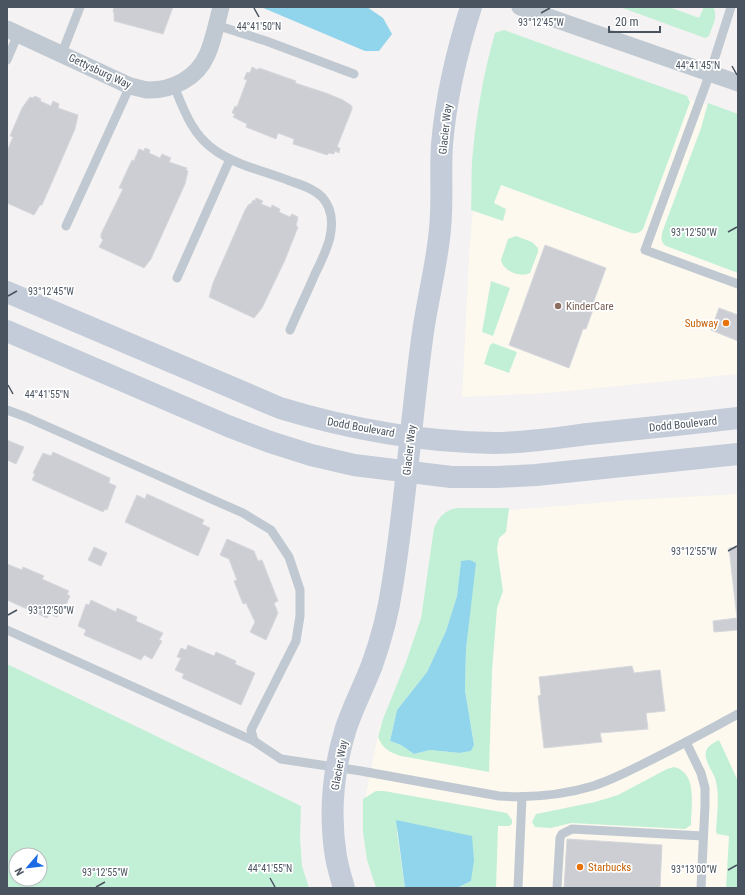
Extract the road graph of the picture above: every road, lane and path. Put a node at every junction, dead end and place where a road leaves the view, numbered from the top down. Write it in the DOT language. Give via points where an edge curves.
graph roads {
  1 [pos="80,7"];
  2 [pos="221,7"];
  3 [pos="471,7"];
  4 [pos="520,7"];
  5 [pos="731,7"];
  6 [pos="216,26"];
  7 [pos="13,31"];
  8 [pos="62,53"];
  9 [pos="7,60"];
  10 [pos="354,74"];
  11 [pos="710,74"];
  12 [pos="738,84"];
  13 [pos="130,86"];
  14 [pos="174,86"];
  15 [pos="230,159"];
  16 [pos="66,226"];
  17 [pos="178,278"];
  18 [pos="738,284"];
  19 [pos="7,292"];
  20 [pos="290,330"];
  21 [pos="7,331"];
  22 [pos="7,410"];
  23 [pos="738,418"];
  24 [pos="411,436"];
  25 [pos="738,454"];
  26 [pos="407,472"];
  27 [pos="7,630"];
  28 [pos="738,714"];
  29 [pos="254,741"];
  30 [pos="686,742"];
  31 [pos="337,768"];
  32 [pos="522,797"];
  33 [pos="703,836"];
  34 [pos="344,888"];
  35 [pos="518,888"];
  36 [pos="557,888"];
  37 [pos="701,888"];
  1 -- 8 [label="lane"];
  2 -- 6 [label="street, Gettysburg Way"];
  3 -- 24 [label="street, Glacier Way" via="461,40 442,144 441,226 423,330"];
  4 -- 11 [label="street"];
  5 -- 11 [label="lane"];
  6 -- 10 [label="lane" via="266,41"];
  6 -- 14 [label="street, Gettysburg Way" via="207,56 197,70"];
  7 -- 8 [label="street, Gettysburg Way"];
  7 -- 9 [label="lane"];
  8 -- 13 [label="street, Gettysburg Way"];
  11 -- 12 [label="street"];
  11 -- 18 [label="lane" via="645,250"];
  13 -- 14 [label="street, Gettysburg Way" via="147,90"];
  13 -- 16 [label="lane"];
  14 -- 15 [label="lane" via="195,131 203,141"];
  15 -- 17 [label="lane"];
  15 -- 20 [label="lane" via="307,187 322,198 332,217 328,247"];
  19 -- 24 [label="street, Dodd Boulevard" via="280,408 317,419"];
  21 -- 26 [label="street" via="270,442 354,465"];
  22 -- 29 [label="lane" via="243,513 271,530 289,557 300,590 300,616 296,641 251,730"];
  23 -- 24 [label="street, Dodd Boulevard" via="496,443 454,442"];
  24 -- 26 [label="street, Glacier Way"];
  25 -- 26 [label="street" via="520,476 453,478"];
  26 -- 31 [label="street, Glacier Way" via="385,626 347,726"];
  27 -- 29 [label="lane"];
  28 -- 30 [label="lane"];
  29 -- 31 [label="lane" via="281,759"];
  30 -- 32 [label="lane" via="593,786"];
  30 -- 33 [label="lane" via="701,773 705,788"];
  31 -- 32 [label="lane" via="500,796"];
  31 -- 34 [label="street, Glacier Way" via="332,810 336,859"];
  32 -- 35 [label="lane"];
  33 -- 36 [label="lane" via="572,829 560,838"];
  33 -- 37 [label="lane"];
}
